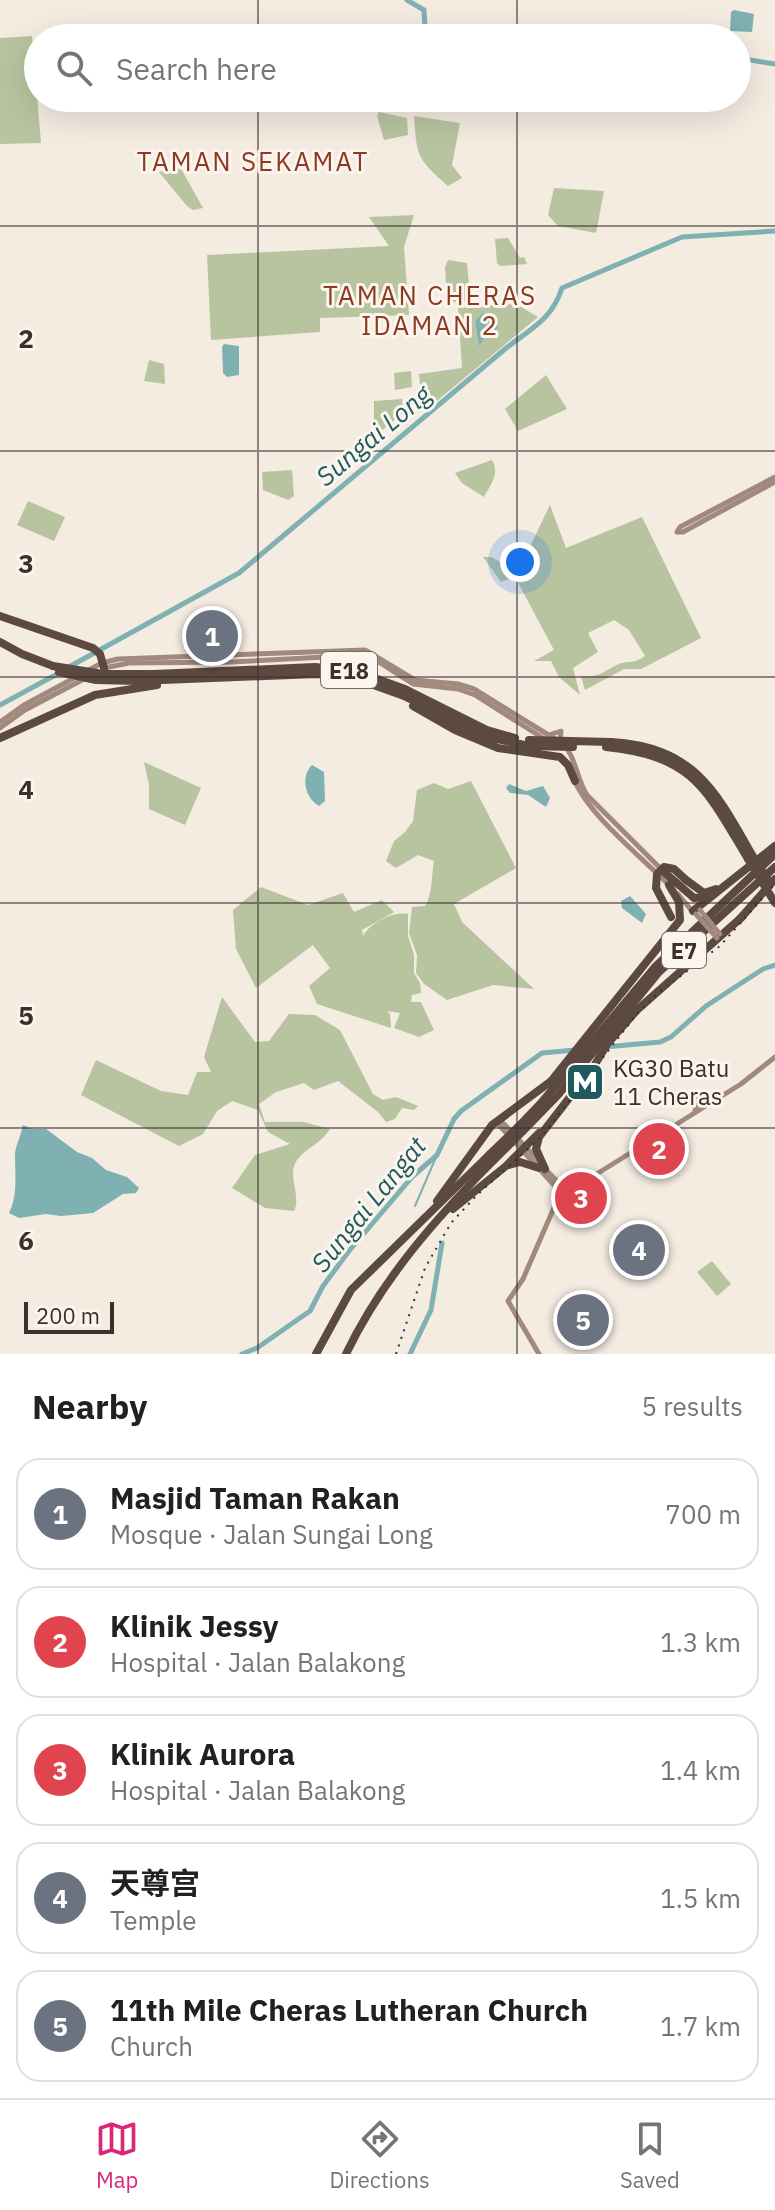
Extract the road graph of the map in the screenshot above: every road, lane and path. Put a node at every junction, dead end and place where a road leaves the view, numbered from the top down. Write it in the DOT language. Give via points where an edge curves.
graph roads {
  1 [pos="775,480"];
  2 [pos="0,616"];
  3 [pos="0,645"];
  4 [pos="100,658"];
  5 [pos="51,668"];
  6 [pos="193,679"];
  7 [pos="372,683"];
  8 [pos="0,725"];
  9 [pos="0,738"];
  10 [pos="529,743"];
  11 [pos="575,781"];
  12 [pos="775,846"];
  13 [pos="775,854"];
  14 [pos="750,857"];
  15 [pos="775,867"];
  16 [pos="664,872"];
  17 [pos="741,874"];
  18 [pos="775,879"];
  19 [pos="669,885"];
  20 [pos="775,892"];
  21 [pos="713,895"];
  22 [pos="775,903"];
  23 [pos="696,911"];
  24 [pos="742,917"];
  25 [pos="719,936"];
  26 [pos="653,953"];
  27 [pos="695,959"];
  28 [pos="601,1039"];
  29 [pos="775,1059"];
  30 [pos="580,1064"];
  31 [pos="699,1097"];
  32 [pos="513,1109"];
  33 [pos="695,1112"];
  34 [pos="553,1119"];
  35 [pos="500,1123"];
  36 [pos="520,1129"];
  37 [pos="523,1149"];
  38 [pos="492,1158"];
  39 [pos="506,1166"];
  40 [pos="542,1168"];
  41 [pos="552,1180"];
  42 [pos="449,1184"];
  43 [pos="580,1184"];
  44 [pos="566,1194"];
  45 [pos="556,1205"];
  46 [pos="425,1218"];
  47 [pos="424,1235"];
  48 [pos="316,1354"];
  49 [pos="346,1354"];
  50 [pos="539,1354"];
  1 -- 1 [label="street" via="683,532 677,532 680,527"];
  2 -- 4 [label="highway"];
  3 -- 5 [label="highway, E18"];
  4 -- 8 [label="street"];
  4 -- 11 [label="street" via="129,663 232,662 363,655 413,684 475,695 555,745 568,760"];
  4 -- 16 [label="street" via="365,650 415,680 474,689 548,735 561,731 560,742 572,755 587,795"];
  5 -- 6 [label="highway, E18, bridge" via="86,678"];
  5 -- 10 [label="highway, E18, bridge" via="103,674 315,667 355,671 487,730"];
  6 -- 7 [label="highway, E18" via="316,674"];
  6 -- 9 [label="highway" via="95,695"];
  7 -- 10 [label="highway, E18" via="484,736"];
  7 -- 11 [label="highway" via="471,739 560,757"];
  10 -- 14 [label="highway, E18, bridge" via="608,744 665,752 690,768 721,802"];
  11 -- 19 [label="street" via="584,797"];
  12 -- 17 [label="highway"];
  13 -- 28 [label="highway, E7" via="655,967"];
  14 -- 20 [label="highway, E18, bridge"];
  14 -- 22 [label="highway, E18, bridge"];
  15 -- 28 [label="highway, E7" via="659,972"];
  16 -- 21 [label="highway" via="694,898"];
  16 -- 23 [label="street"];
  17 -- 21 [label="highway"];
  17 -- 26 [label="highway, bridge" via="710,892 697,890 664,867 657,874 656,888 671,917 670,926"];
  18 -- 24 [label="highway"];
  19 -- 23 [label="street"];
  19 -- 26 [label="highway" via="679,902 680,920"];
  21 -- 23 [label="highway"];
  23 -- 25 [label="street, bridge"];
  24 -- 25 [label="highway"];
  24 -- 27 [label="highway"];
  25 -- 27 [label="highway"];
  26 -- 28 [label="highway"];
  27 -- 28 [label="highway"];
  28 -- 30 [label="highway, E7"];
  28 -- 30 [label="highway"];
  29 -- 33 [label="street"];
  29 -- 44 [label="street" via="724,1098"];
  30 -- 32 [label="highway"];
  30 -- 34 [label="highway"];
  30 -- 36 [label="highway, E7"];
  30 -- 36 [label="highway, E7" via="558,1095"];
  31 -- 33 [label="street"];
  32 -- 35 [label="highway"];
  32 -- 42 [label="highway" via="483,1135"];
  33 -- 43 [label="street"];
  34 -- 37 [label="highway"];
  34 -- 40 [label="highway" via="537,1144"];
  35 -- 37 [label="street"];
  35 -- 42 [label="highway"];
  36 -- 38 [label="highway, E7, bridge"];
  37 -- 39 [label="highway"];
  37 -- 40 [label="street"];
  38 -- 46 [label="highway, E7"];
  38 -- 47 [label="highway, E7"];
  39 -- 40 [label="highway" via="520,1162"];
  39 -- 47 [label="highway"];
  40 -- 41 [label="street"];
  41 -- 43 [label="street"];
  41 -- 44 [label="street"];
  41 -- 45 [label="street"];
  42 -- 46 [label="highway"];
  43 -- 44 [label="street"];
  44 -- 45 [label="street"];
  45 -- 50 [label="street" via="508,1301"];
  46 -- 48 [label="highway, E7" via="351,1290"];
  47 -- 49 [label="highway, E7" via="375,1299"];
}
